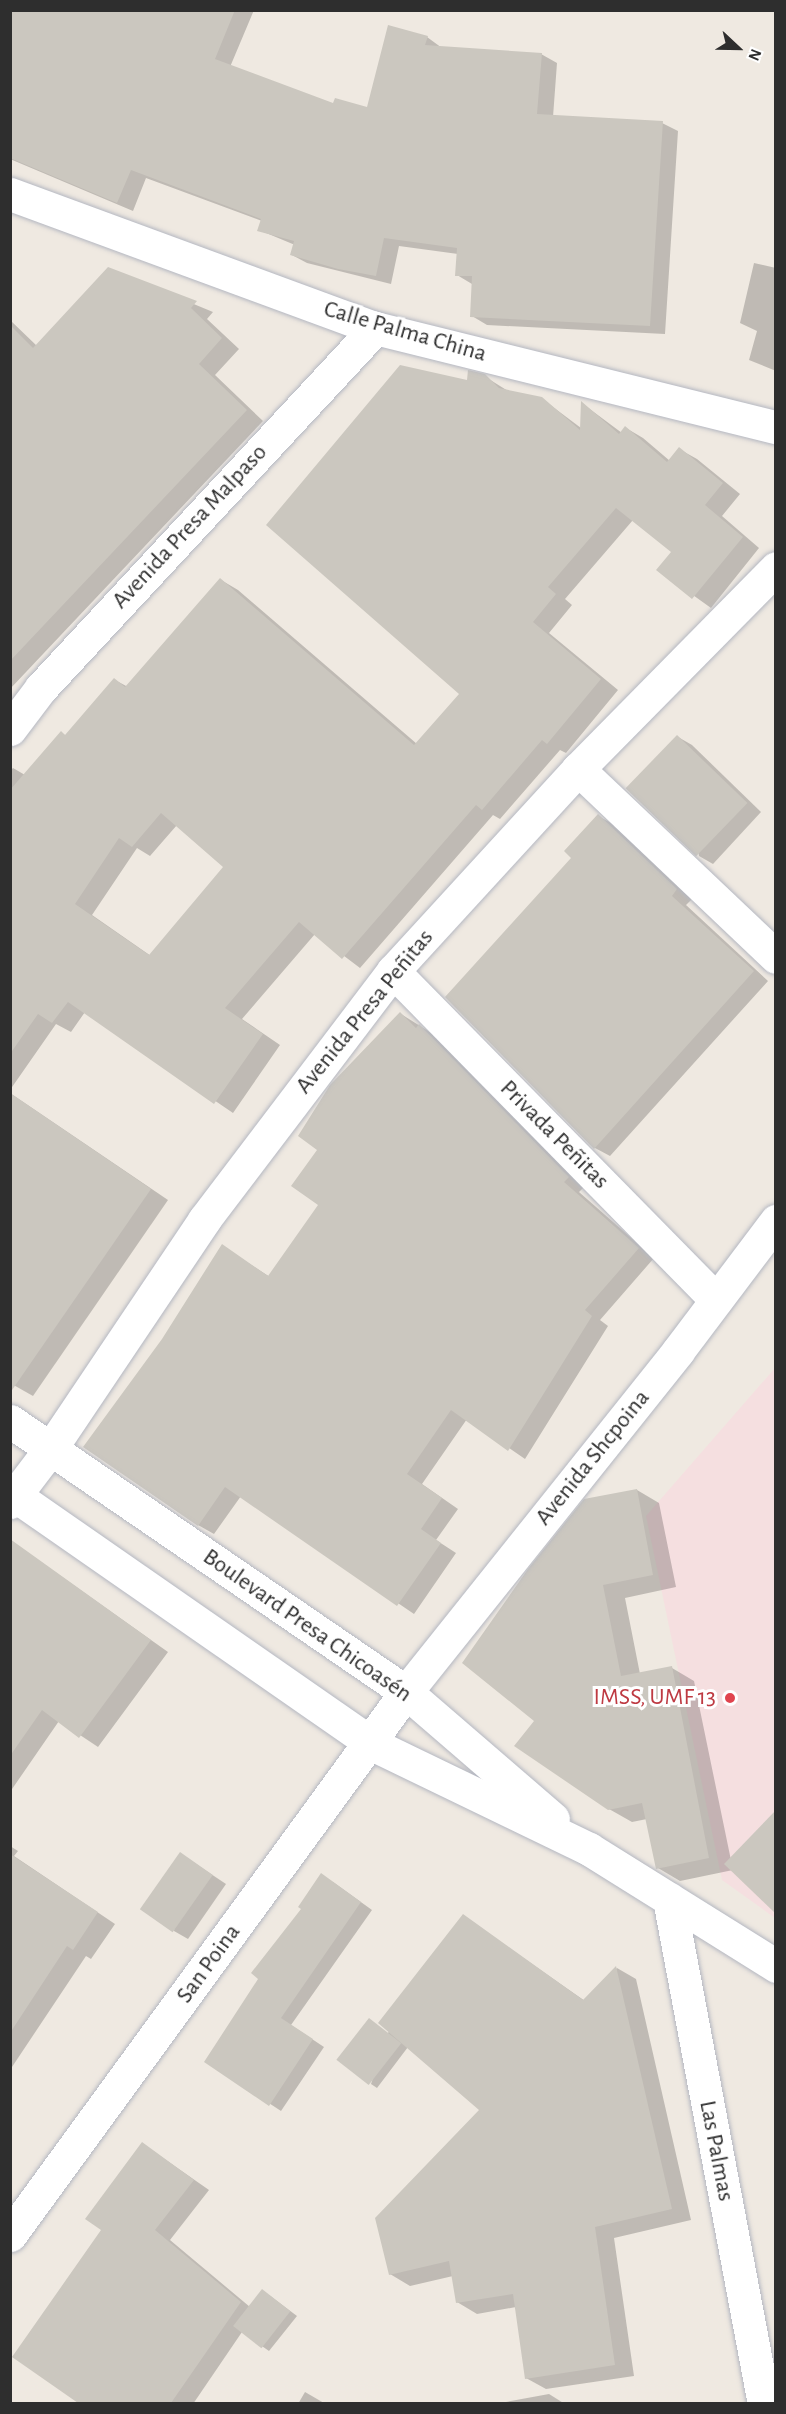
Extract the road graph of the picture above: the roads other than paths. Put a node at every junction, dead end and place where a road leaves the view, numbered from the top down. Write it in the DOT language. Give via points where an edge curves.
graph roads {
  1 [pos="10,194"];
  2 [pos="375,328"];
  3 [pos="776,427"];
  4 [pos="776,568"];
  5 [pos="10,729"];
  6 [pos="578,769"];
  7 [pos="776,957"];
  8 [pos="393,971"];
  9 [pos="776,1221"];
  10 [pos="715,1299"];
  11 [pos="10,1421"];
  12 [pos="51,1449"];
  13 [pos="12,1497"];
  14 [pos="406,1692"];
  15 [pos="372,1744"];
  16 [pos="589,1849"];
  17 [pos="669,1899"];
  18 [pos="776,1966"];
  19 [pos="10,2235"];
  20 [pos="764,2403"];
  1 -- 2 [label="street, Calle Palma China"];
  2 -- 3 [label="street, Calle Palma China"];
  2 -- 5 [label="street, Avenida Presa Malpaso" via="41,688"];
  4 -- 6 [label="street, Avenida Presa Peñitas"];
  6 -- 7 [label="street"];
  6 -- 8 [label="street, Avenida Presa Peñitas"];
  8 -- 10 [label="street, Privada Peñitas"];
  8 -- 12 [label="street, Avenida Presa Peñitas" via="204,1220"];
  9 -- 10 [label="street, Avenida Shcpoina"];
  10 -- 14 [label="street, Avenida Shcpoina" via="678,1352"];
  11 -- 12 [label="street, Boulevard Presa Chicoasén"];
  12 -- 13 [label="street, Avenida Presa Peñitas"];
  12 -- 14 [label="street, Boulevard Presa Chicoasén"];
  13 -- 15 [label="street, Boulevard Presa Chicoasén"];
  14 -- 15 [label="street, San Poina"];
  14 -- 16 [label="street, Boulevard Presa Chicoasén"];
  15 -- 16 [label="street, Boulevard Presa Chicoasén"];
  15 -- 19 [label="street, San Poina"];
  16 -- 17 [label="street, Boulevard Presa Chicoasén"];
  17 -- 18 [label="street, Boulevard Presa Chicoasén"];
  17 -- 20 [label="street, Las Palmas"];
}
